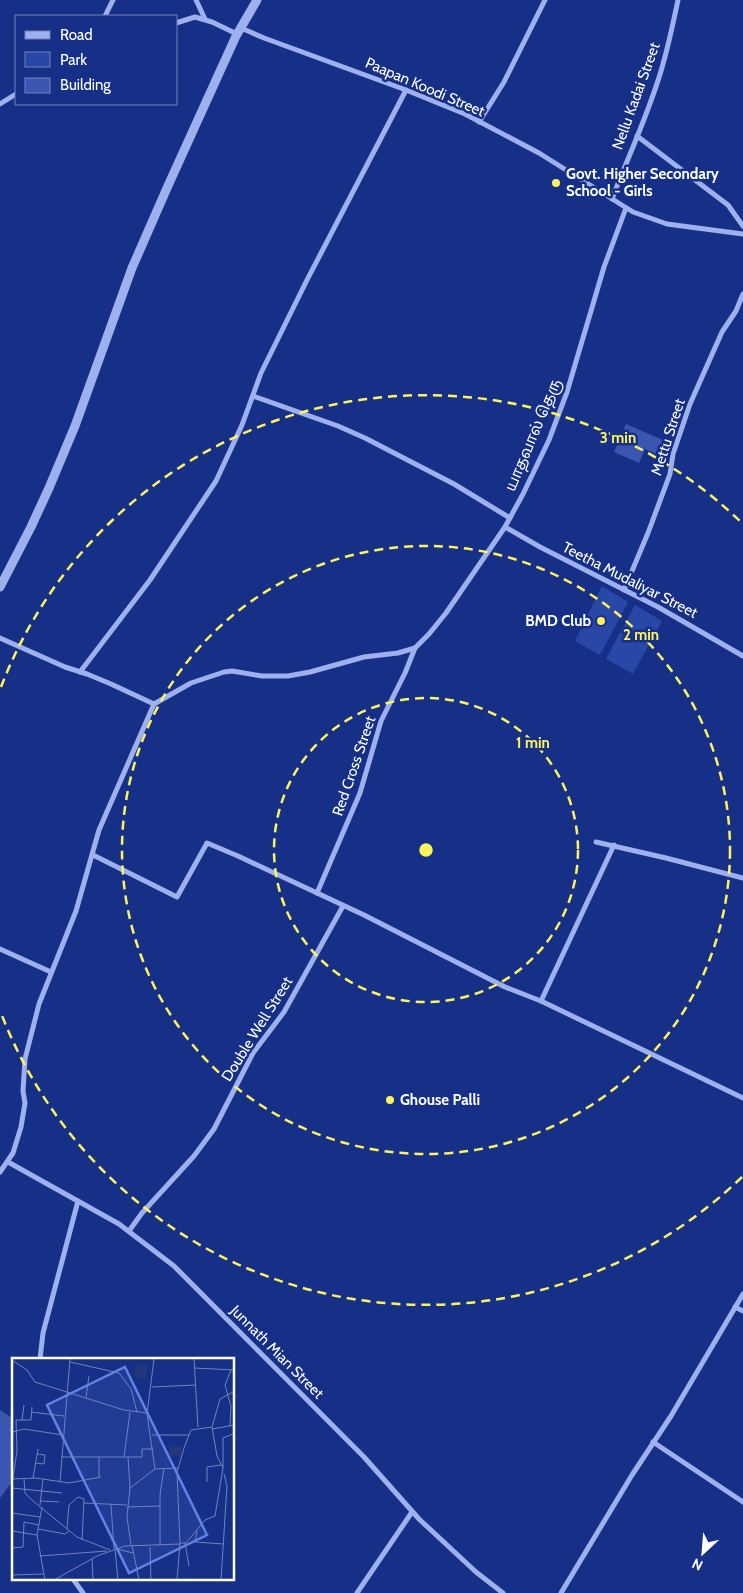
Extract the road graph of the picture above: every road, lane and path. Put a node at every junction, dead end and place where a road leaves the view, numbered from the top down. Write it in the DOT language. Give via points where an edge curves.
graph roads {
  1 [pos="113,0"];
  2 [pos="196,0"];
  3 [pos="257,0"];
  4 [pos="545,0"];
  5 [pos="678,0"];
  6 [pos="106,15"];
  7 [pos="205,20"];
  8 [pos="178,22"];
  9 [pos="239,31"];
  10 [pos="406,90"];
  11 [pos="15,95"];
  12 [pos="0,104"];
  13 [pos="479,122"];
  14 [pos="637,136"];
  15 [pos="614,201"];
  16 [pos="626,208"];
  17 [pos="743,226"];
  18 [pos="743,234"];
  19 [pos="743,294"];
  20 [pos="252,396"];
  21 [pos="510,518"];
  22 [pos="505,527"];
  23 [pos="0,587"];
  24 [pos="624,590"];
  25 [pos="0,638"];
  26 [pos="415,648"];
  27 [pos="743,656"];
  28 [pos="80,672"];
  29 [pos="154,704"];
  30 [pos="596,842"];
  31 [pos="614,846"];
  32 [pos="93,855"];
  33 [pos="743,878"];
  34 [pos="317,893"];
  35 [pos="343,906"];
  36 [pos="0,949"];
  37 [pos="51,972"];
  38 [pos="541,1001"];
  39 [pos="743,1098"];
  40 [pos="8,1162"];
  41 [pos="0,1172"];
  42 [pos="78,1201"];
  43 [pos="128,1231"];
  44 [pos="743,1294"];
  45 [pos="735,1307"];
  46 [pos="743,1311"];
  47 [pos="40,1358"];
  48 [pos="653,1442"];
  49 [pos="743,1502"];
  50 [pos="412,1512"];
  51 [pos="73,1580"];
  52 [pos="83,1593"];
  53 [pos="357,1593"];
  54 [pos="503,1593"];
  55 [pos="561,1593"];
  1 -- 6 [label="street"];
  2 -- 7 [label="street"];
  3 -- 9 [label="street"];
  4 -- 13 [label="street" via="504,82"];
  5 -- 14 [label="street, Nellu Kadai Street" via="661,72"];
  7 -- 8 [label="street" via="195,16"];
  7 -- 9 [label="street, Paapan Koodi Street"];
  9 -- 10 [label="street, Paapan Koodi Street"];
  9 -- 23 [label="street" via="132,268 49,488"];
  10 -- 13 [label="street, Paapan Koodi Street"];
  10 -- 20 [label="street" via="307,280"];
  11 -- 12 [label="street"];
  13 -- 15 [label="street, Paapan Koodi Street" via="539,153"];
  14 -- 15 [label="street, Nellu Kadai Street"];
  14 -- 17 [label="street" via="728,205"];
  15 -- 16 [label="street, Paapan Koodi Street"];
  16 -- 18 [label="street, Paapan Koodi Street" via="666,224"];
  16 -- 21 [label="street, யாதவால் தெரு" via="604,267 558,417"];
  19 -- 24 [label="street, Mettu Street" via="690,404 673,454 670,474"];
  20 -- 21 [label="street" via="365,438 454,484"];
  20 -- 28 [label="street" via="242,425 203,502 150,580"];
  21 -- 22 [label="street, யாதவால் தெரு"];
  22 -- 24 [label="street, Teetha Mudaliyar Street"];
  22 -- 26 [label="street, யாதவால் தெரு" via="446,613"];
  24 -- 27 [label="street, Teetha Mudaliyar Street"];
  25 -- 28 [label="street"];
  26 -- 29 [label="street" via="288,676 224,672 191,683"];
  26 -- 34 [label="street, Red Cross Street" via="381,722 360,793"];
  28 -- 29 [label="street"];
  29 -- 32 [label="street" via="99,830"];
  30 -- 31 [label="street"];
  31 -- 33 [label="street"];
  31 -- 38 [label="street"];
  32 -- 34 [label="street" via="177,897 207,843"];
  32 -- 37 [label="street" via="76,911"];
  34 -- 35 [label="street"];
  35 -- 38 [label="street" via="404,933 505,987"];
  35 -- 43 [label="street, Double Well Street" via="284,1012 253,1053 214,1129"];
  36 -- 37 [label="street"];
  37 -- 40 [label="street" via="28,1046 21,1127"];
  38 -- 39 [label="street"];
  40 -- 41 [label="street"];
  40 -- 42 [label="street, Junnath Mian Street"];
  42 -- 43 [label="street, Junnath Mian Street"];
  42 -- 47 [label="street" via="43,1333"];
  43 -- 50 [label="street, Junnath Mian Street" via="174,1266 364,1457"];
  44 -- 45 [label="street"];
  45 -- 46 [label="street"];
  45 -- 48 [label="street"];
  48 -- 49 [label="street"];
  48 -- 55 [label="street"];
  50 -- 53 [label="street"];
  50 -- 54 [label="street, Junnath Mian Street"];
  51 -- 52 [label="street"];
}
